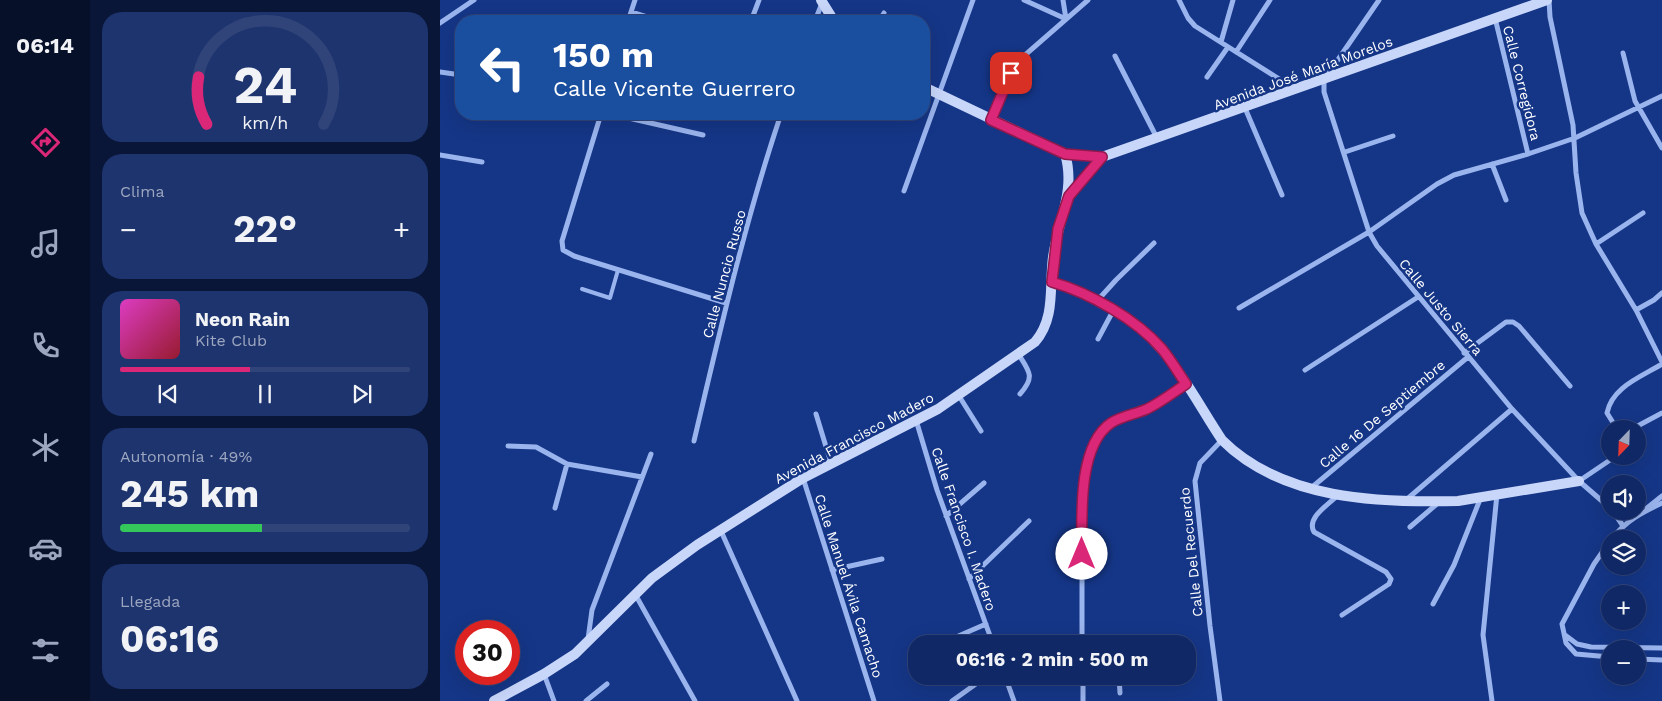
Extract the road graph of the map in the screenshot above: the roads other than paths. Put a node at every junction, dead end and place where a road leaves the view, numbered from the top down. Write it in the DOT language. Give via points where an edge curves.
graph roads {
  1 [pos="474,0"];
  2 [pos="634,0"];
  3 [pos="759,0"];
  4 [pos="973,0"];
  5 [pos="1024,0"];
  6 [pos="1063,0"];
  7 [pos="1088,0"];
  8 [pos="1180,0"];
  9 [pos="1233,0"];
  10 [pos="1270,0"];
  11 [pos="1379,0"];
  12 [pos="1548,0"];
  13 [pos="820,1"];
  14 [pos="631,12"];
  15 [pos="630,15"];
  16 [pos="641,15"];
  17 [pos="753,15"];
  18 [pos="816,15"];
  19 [pos="830,15"];
  20 [pos="1066,18"];
  21 [pos="1495,18"];
  22 [pos="440,23"];
  23 [pos="1221,42"];
  24 [pos="1228,47"];
  25 [pos="1236,52"];
  26 [pos="1623,53"];
  27 [pos="1115,56"];
  28 [pos="440,72"];
  29 [pos="455,74"];
  30 [pos="1207,78"];
  31 [pos="1324,80"];
  32 [pos="930,90"];
  33 [pos="1295,90"];
  34 [pos="938,94"];
  35 [pos="1662,96"];
  36 [pos="1245,108"];
  37 [pos="1639,108"];
  38 [pos="930,117"];
  39 [pos="599,120"];
  40 [pos="637,120"];
  41 [pos="779,120"];
  42 [pos="929,120"];
  43 [pos="991,120"];
  44 [pos="703,135"];
  45 [pos="1393,136"];
  46 [pos="1575,138"];
  47 [pos="1157,139"];
  48 [pos="1662,148"];
  49 [pos="1345,152"];
  50 [pos="1065,154"];
  51 [pos="1528,154"];
  52 [pos="440,156"];
  53 [pos="1102,157"];
  54 [pos="482,162"];
  55 [pos="1492,164"];
  56 [pos="904,191"];
  57 [pos="1282,195"];
  58 [pos="1069,196"];
  59 [pos="1506,200"];
  60 [pos="1643,214"];
  61 [pos="1369,232"];
  62 [pos="1154,243"];
  63 [pos="1596,244"];
  64 [pos="618,270"];
  65 [pos="1052,282"];
  66 [pos="582,289"];
  67 [pos="1662,293"];
  68 [pos="1418,297"];
  69 [pos="1097,301"];
  70 [pos="726,303"];
  71 [pos="1239,308"];
  72 [pos="1636,310"];
  73 [pos="1113,311"];
  74 [pos="1098,339"];
  75 [pos="1019,355"];
  76 [pos="1466,355"];
  77 [pos="1662,363"];
  78 [pos="1305,370"];
  79 [pos="1186,384"];
  80 [pos="1570,386"];
  81 [pos="1020,394"];
  82 [pos="959,396"];
  83 [pos="1512,409"];
  84 [pos="1662,413"];
  85 [pos="816,414"];
  86 [pos="916,420"];
  87 [pos="1611,420"];
  88 [pos="1646,422"];
  89 [pos="981,431"];
  90 [pos="1222,440"];
  91 [pos="694,441"];
  92 [pos="508,446"];
  93 [pos="652,454"];
  94 [pos="832,463"];
  95 [pos="566,464"];
  96 [pos="1603,465"];
  97 [pos="642,477"];
  98 [pos="803,478"];
  99 [pos="1579,481"];
  100 [pos="984,483"];
  101 [pos="1311,488"];
  102 [pos="1497,494"];
  103 [pos="1337,496"];
  104 [pos="1662,496"];
  105 [pos="1482,497"];
  106 [pos="1406,500"];
  107 [pos="1601,500"];
  108 [pos="1440,501"];
  109 [pos="1662,503"];
  110 [pos="555,508"];
  111 [pos="1646,508"];
  112 [pos="1646,511"];
  113 [pos="946,516"];
  114 [pos="1619,520"];
  115 [pos="1631,520"];
  116 [pos="1030,521"];
  117 [pos="1623,526"];
  118 [pos="1410,527"];
  119 [pos="1620,530"];
  120 [pos="721,531"];
  121 [pos="1601,554"];
  122 [pos="882,559"];
  123 [pos="832,570"];
  124 [pos="969,579"];
  125 [pos="635,593"];
  126 [pos="1433,604"];
  127 [pos="1342,615"];
  128 [pos="986,624"];
  129 [pos="961,635"];
  130 [pos="990,635"];
  131 [pos="1082,635"];
  132 [pos="1565,635"];
  133 [pos="588,642"];
  134 [pos="1662,648"];
  135 [pos="1601,656"];
  136 [pos="1646,659"];
  137 [pos="1662,660"];
  138 [pos="544,674"];
  139 [pos="607,684"];
  140 [pos="974,685"];
  141 [pos="1008,685"];
  142 [pos="1083,685"];
  143 [pos="1120,685"];
  144 [pos="1120,693"];
  145 [pos="494,701"];
  146 [pos="554,701"];
  147 [pos="586,701"];
  148 [pos="695,701"];
  149 [pos="797,701"];
  150 [pos="874,701"];
  151 [pos="952,701"];
  152 [pos="1014,701"];
  153 [pos="1083,701"];
  154 [pos="1220,701"];
  155 [pos="1492,701"];
  1 -- 22 [label="street"];
  2 -- 14 [label="street"];
  3 -- 17 [label="street"];
  4 -- 34 [label="street"];
  5 -- 20 [label="street"];
  6 -- 20 [label="street"];
  7 -- 20 [label="street"];
  8 -- 23 [label="street" via="1191,22"];
  9 -- 23 [label="street"];
  10 -- 25 [label="street"];
  11 -- 31 [label="street"];
  12 -- 21 [label="street, Avenida José María Morelos"];
  12 -- 46 [label="street"];
  13 -- 18 [label="street"];
  13 -- 19 [label="street"];
  14 -- 15 [label="street"];
  14 -- 16 [label="street"];
  20 -- 43 [label="street" via="1017,62"];
  21 -- 31 [label="street, Avenida José María Morelos"];
  21 -- 51 [label="street, Calle Corregidora"];
  23 -- 24 [label="street"];
  24 -- 25 [label="street"];
  24 -- 30 [label="street"];
  25 -- 33 [label="street"];
  26 -- 37 [label="street" via="1633,97"];
  27 -- 47 [label="street"];
  28 -- 29 [label="street"];
  31 -- 33 [label="street, Avenida José María Morelos"];
  31 -- 49 [label="street, Calle Justo Sierra" via="1324,92"];
  32 -- 34 [label="street"];
  33 -- 36 [label="street, Avenida José María Morelos"];
  34 -- 38 [label="street"];
  34 -- 43 [label="street"];
  35 -- 37 [label="street"];
  36 -- 47 [label="street, Avenida José María Morelos"];
  36 -- 57 [label="street"];
  37 -- 46 [label="street"];
  37 -- 48 [label="street"];
  39 -- 64 [label="street" via="562,241 563,250"];
  40 -- 44 [label="street"];
  41 -- 70 [label="street, Calle Nuncio Russo"];
  42 -- 56 [label="street"];
  43 -- 50 [label="street"];
  45 -- 49 [label="street"];
  46 -- 51 [label="street"];
  46 -- 63 [label="street" via="1582,213"];
  47 -- 53 [label="street, Avenida José María Morelos"];
  49 -- 61 [label="street, Calle Justo Sierra"];
  50 -- 53 [label="street, Avenida José María Morelos"];
  50 -- 58 [label="street, Avenida Francisco Madero" via="1069,167"];
  51 -- 55 [label="street"];
  52 -- 54 [label="street"];
  53 -- 58 [label="street, Avenida Francisco Madero"];
  55 -- 59 [label="street"];
  55 -- 61 [label="street" via="1454,175 1437,184"];
  58 -- 65 [label="street, Avenida Francisco Madero" via="1058,229"];
  60 -- 63 [label="street"];
  61 -- 68 [label="street, Calle Justo Sierra"];
  61 -- 71 [label="street"];
  62 -- 69 [label="street"];
  63 -- 72 [label="street"];
  64 -- 66 [label="lane" via="610,298"];
  64 -- 70 [label="street"];
  65 -- 69 [label="street"];
  65 -- 75 [label="street, Avenida Francisco Madero" via="1044,329 1035,342"];
  67 -- 72 [label="street"];
  68 -- 76 [label="street, Calle Justo Sierra"];
  68 -- 78 [label="street"];
  69 -- 73 [label="street"];
  70 -- 91 [label="street, Calle Nuncio Russo"];
  72 -- 77 [label="street"];
  73 -- 74 [label="street"];
  73 -- 79 [label="street" via="1162,349"];
  75 -- 81 [label="street" via="1029,370 1030,378 1028,386"];
  75 -- 82 [label="street, Avenida Francisco Madero"];
  76 -- 80 [label="street, Calle 16 De Septiembre" via="1506,322 1514,322"];
  76 -- 83 [label="street, Calle Justo Sierra"];
  76 -- 101 [label="street, Calle 16 De Septiembre"];
  77 -- 87 [label="street" via="1611,398 1607,413"];
  79 -- 90 [label="street"];
  79 -- 131 [label="street" via="1149,408 1111,423 1096,444 1082,490"];
  82 -- 86 [label="street, Avenida Francisco Madero"];
  82 -- 89 [label="street"];
  83 -- 99 [label="street, Calle Justo Sierra"];
  83 -- 106 [label="street"];
  84 -- 88 [label="street"];
  85 -- 94 [label="street"];
  86 -- 94 [label="street, Avenida Francisco Madero"];
  86 -- 113 [label="street, Calle Francisco I. Madero"];
  90 -- 101 [label="street" via="1250,464"];
  90 -- 154 [label="street, Calle Del Recuerdo" via="1200,463 1195,482"];
  92 -- 95 [label="street" via="536,447"];
  93 -- 97 [label="street"];
  94 -- 98 [label="street, Avenida Francisco Madero"];
  95 -- 97 [label="street"];
  95 -- 110 [label="street"];
  96 -- 99 [label="street"];
  97 -- 133 [label="street" via="592,610"];
  98 -- 120 [label="street, Avenida Francisco Madero"];
  98 -- 123 [label="street, Calle Manuel Ávila Camacho"];
  99 -- 102 [label="street"];
  99 -- 107 [label="street, Calle Justo Sierra"];
  100 -- 113 [label="street"];
  101 -- 103 [label="street"];
  102 -- 105 [label="street"];
  102 -- 155 [label="street" via="1483,635"];
  103 -- 106 [label="street"];
  103 -- 127 [label="street" via="1314,518 1314,532 1386,572 1392,579"];
  104 -- 111 [label="street"];
  105 -- 108 [label="street"];
  105 -- 126 [label="street" via="1454,565"];
  106 -- 108 [label="street"];
  108 -- 118 [label="street"];
  109 -- 112 [label="street"];
  113 -- 124 [label="street, Calle Francisco I. Madero"];
  114 -- 117 [label="street"];
  115 -- 117 [label="street"];
  116 -- 124 [label="street"];
  117 -- 119 [label="street"];
  120 -- 125 [label="street, Avenida Francisco Madero" via="674,560"];
  120 -- 149 [label="street"];
  121 -- 132 [label="street" via="1563,619"];
  122 -- 123 [label="street"];
  123 -- 150 [label="street, Calle Manuel Ávila Camacho"];
  124 -- 128 [label="street, Calle Francisco I. Madero"];
  125 -- 133 [label="street, Avenida Francisco Madero"];
  125 -- 148 [label="street"];
  128 -- 129 [label="street"];
  128 -- 130 [label="street, Calle Francisco I. Madero"];
  132 -- 134 [label="street" via="1577,644 1591,647"];
  132 -- 135 [label="street" via="1569,648 1576,654"];
  133 -- 138 [label="street, Avenida Francisco Madero"];
  136 -- 137 [label="street"];
  138 -- 145 [label="street, Avenida Francisco Madero"];
  138 -- 146 [label="street"];
  139 -- 147 [label="street"];
  140 -- 151 [label="street"];
  141 -- 152 [label="street"];
  142 -- 153 [label="street"];
  143 -- 144 [label="street"];
}
